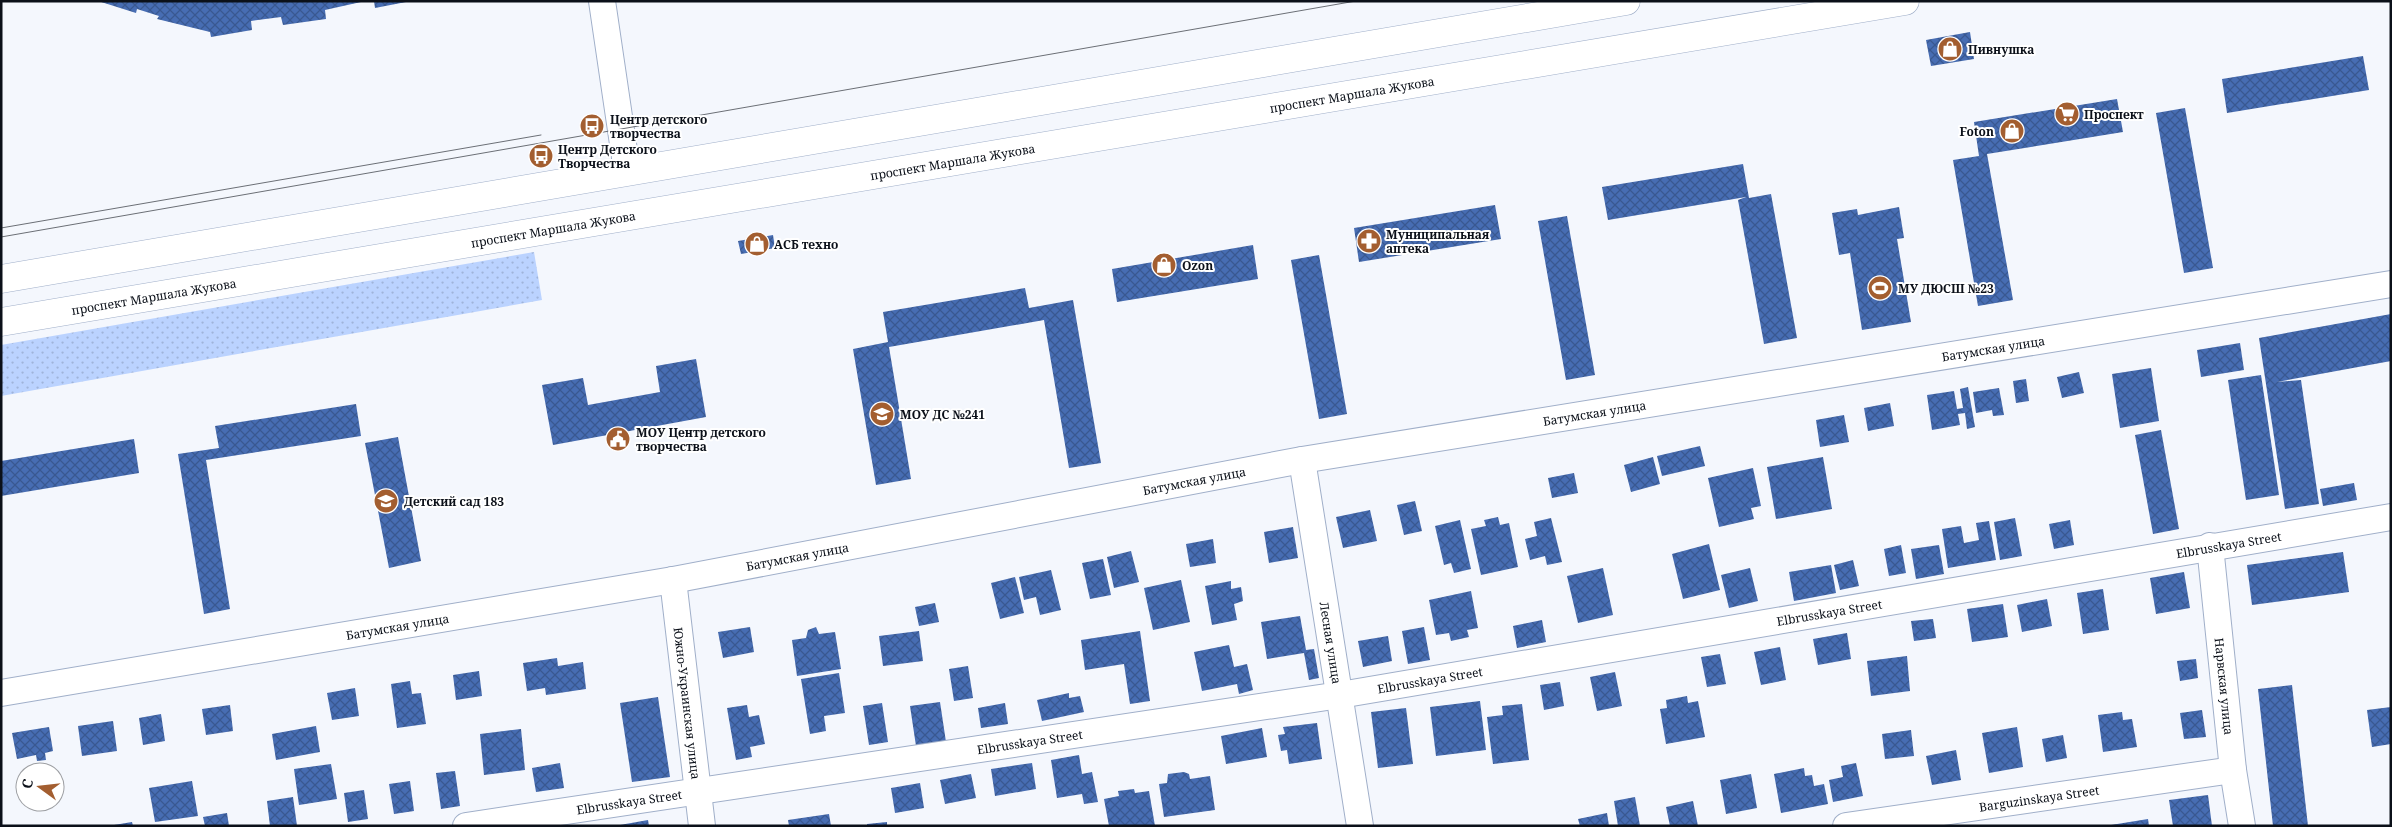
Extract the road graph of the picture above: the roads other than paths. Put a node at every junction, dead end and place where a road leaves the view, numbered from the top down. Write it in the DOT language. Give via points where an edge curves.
graph roads {
  1 [pos="602,1"];
  2 [pos="1626,1"];
  3 [pos="1905,1"];
  4 [pos="1557,7"];
  5 [pos="627,171"];
  6 [pos="1,279"];
  7 [pos="2391,284"];
  8 [pos="1,322"];
  9 [pos="1302,460"];
  10 [pos="2391,517"];
  11 [pos="2210,546"];
  12 [pos="673,580"];
  13 [pos="1,693"];
  14 [pos="1340,695"];
  15 [pos="2233,770"];
  16 [pos="697,791"];
  17 [pos="466,826"];
  18 [pos="702,826"];
  19 [pos="1360,826"];
  20 [pos="1846,826"];
  21 [pos="2242,826"];
  1 -- 5 [label="street"];
  2 -- 4 [label="highway"];
  3 -- 8 [label="highway, проспект Маршала Жукова"];
  4 -- 5 [label="highway"];
  5 -- 6 [label="highway"];
  7 -- 9 [label="street, Батумская улица"];
  9 -- 12 [label="street, Батумская улица"];
  9 -- 14 [label="street, Лесная улица"];
  10 -- 11 [label="street, Elbrusskaya Street"];
  11 -- 14 [label="street, Elbrusskaya Street"];
  11 -- 15 [label="street, Нарвская улица"];
  12 -- 13 [label="street, Батумская улица"];
  12 -- 16 [label="street, Южно-Украинская улица"];
  14 -- 16 [label="street, Elbrusskaya Street"];
  14 -- 19 [label="street, Лесная улица"];
  15 -- 20 [label="street, Barguzinskaya Street"];
  15 -- 21 [label="street, Нарвская улица"];
  16 -- 17 [label="street, Elbrusskaya Street"];
  16 -- 18 [label="street, Южно-Украинская улица"];
}
